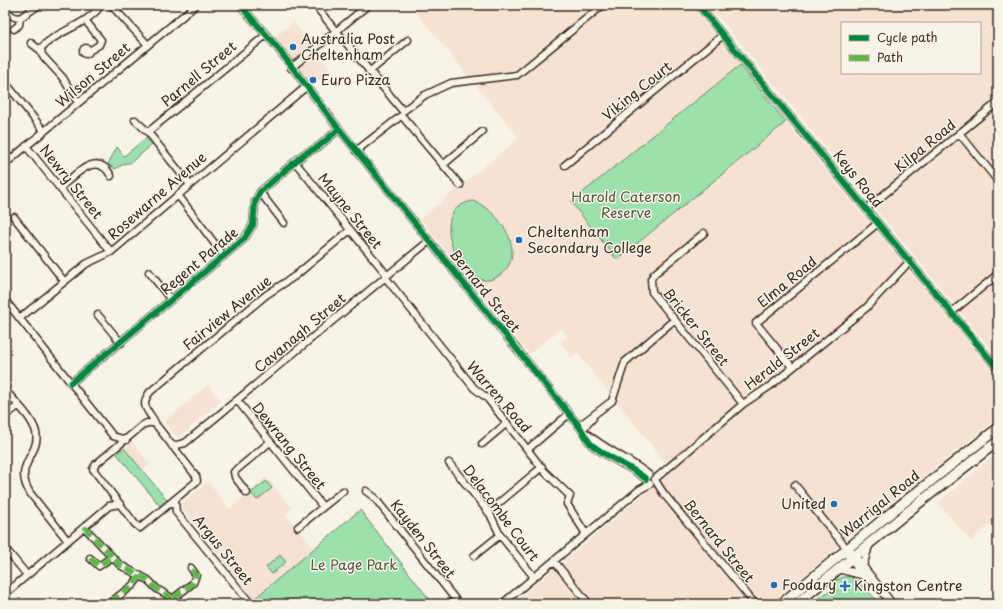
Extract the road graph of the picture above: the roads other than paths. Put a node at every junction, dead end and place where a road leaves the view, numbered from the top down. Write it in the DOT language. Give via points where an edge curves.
graph roads {
  1 [pos="39,5"];
  2 [pos="101,5"];
  3 [pos="111,5"];
  4 [pos="196,5"];
  5 [pos="240,5"];
  6 [pos="315,5"];
  7 [pos="368,5"];
  8 [pos="603,5"];
  9 [pos="698,5"];
  10 [pos="5,10"];
  11 [pos="20,18"];
  12 [pos="85,20"];
  13 [pos="14,29"];
  14 [pos="336,31"];
  15 [pos="723,35"];
  16 [pos="264,36"];
  17 [pos="408,40"];
  18 [pos="31,44"];
  19 [pos="148,45"];
  20 [pos="40,50"];
  21 [pos="89,51"];
  22 [pos="291,68"];
  23 [pos="369,72"];
  24 [pos="5,82"];
  25 [pos="305,87"];
  26 [pos="11,89"];
  27 [pos="5,94"];
  28 [pos="80,102"];
  29 [pos="998,102"];
  30 [pos="402,113"];
  31 [pos="135,120"];
  32 [pos="339,129"];
  33 [pos="44,131"];
  34 [pos="148,132"];
  35 [pos="482,132"];
  36 [pos="960,133"];
  37 [pos="26,146"];
  38 [pos="356,151"];
  39 [pos="295,162"];
  40 [pos="5,164"];
  41 [pos="443,165"];
  42 [pos="565,165"];
  43 [pos="111,176"];
  44 [pos="998,181"];
  45 [pos="190,185"];
  46 [pos="460,185"];
  47 [pos="60,188"];
  48 [pos="260,192"];
  49 [pos="178,196"];
  50 [pos="866,208"];
  51 [pos="14,218"];
  52 [pos="284,222"];
  53 [pos="878,223"];
  54 [pos="350,230"];
  55 [pos="704,233"];
  56 [pos="429,240"];
  57 [pos="111,252"];
  58 [pos="224,256"];
  59 [pos="910,261"];
  60 [pos="149,272"];
  61 [pos="998,274"];
  62 [pos="386,276"];
  63 [pos="64,282"];
  64 [pos="5,300"];
  65 [pos="171,300"];
  66 [pos="952,312"];
  67 [pos="98,315"];
  68 [pos="20,318"];
  69 [pos="674,320"];
  70 [pos="121,343"];
  71 [pos="792,367"];
  72 [pos="998,369"];
  73 [pos="71,383"];
  74 [pos="5,390"];
  75 [pos="237,400"];
  76 [pos="743,404"];
  77 [pos="18,406"];
  78 [pos="147,411"];
  79 [pos="569,414"];
  80 [pos="5,416"];
  81 [pos="507,423"];
  82 [pos="143,425"];
  83 [pos="156,426"];
  84 [pos="580,428"];
  85 [pos="998,428"];
  86 [pos="113,436"];
  87 [pos="126,440"];
  88 [pos="998,441"];
  89 [pos="270,442"];
  90 [pos="186,443"];
  91 [pos="482,444"];
  92 [pos="172,446"];
  93 [pos="114,449"];
  94 [pos="528,449"];
  95 [pos="180,456"];
  96 [pos="449,463"];
  97 [pos="542,467"];
  98 [pos="651,479"];
  99 [pos="795,485"];
  100 [pos="344,491"];
  101 [pos="366,491"];
  102 [pos="247,493"];
  103 [pos="112,496"];
  104 [pos="175,500"];
  105 [pos="120,504"];
  106 [pos="109,506"];
  107 [pos="323,507"];
  108 [pos="165,509"];
  109 [pos="176,512"];
  110 [pos="488,512"];
  111 [pos="84,527"];
  112 [pos="298,527"];
  113 [pos="586,534"];
  114 [pos="500,535"];
  115 [pos="68,541"];
  116 [pos="869,544"];
  117 [pos="5,548"];
  118 [pos="847,549"];
  119 [pos="474,556"];
  120 [pos="112,557"];
  121 [pos="90,558"];
  122 [pos="853,558"];
  123 [pos="554,561"];
  124 [pos="863,565"];
  125 [pos="191,568"];
  126 [pos="840,569"];
  127 [pos="27,575"];
  128 [pos="863,575"];
  129 [pos="140,576"];
  130 [pos="534,577"];
  131 [pos="873,582"];
  132 [pos="5,594"];
  133 [pos="174,598"];
  134 [pos="111,602"];
  135 [pos="182,604"];
  136 [pos="251,604"];
  137 [pos="460,604"];
  138 [pos="502,604"];
  139 [pos="589,604"];
  140 [pos="755,604"];
  141 [pos="781,604"];
  142 [pos="796,604"];
  143 [pos="892,604"];
  1 -- 11 [label="street"];
  2 -- 12 [label="street"];
  3 -- 19 [label="street"];
  4 -- 19 [label="street, Wilson Street"];
  5 -- 16 [label="street, Bernard Street"];
  6 -- 14 [label="street"];
  7 -- 14 [label="street"];
  8 -- 30 [label="street" via="517,75 451,83 425,95"];
  9 -- 15 [label="street, Keys Road"];
  10 -- 11 [label="street"];
  11 -- 13 [label="street" via="19,25"];
  12 -- 20 [label="street" via="51,39"];
  12 -- 21 [label="street" via="101,40 99,45"];
  14 -- 22 [label="street"];
  14 -- 23 [label="street"];
  15 -- 42 [label="street, Viking Court"];
  15 -- 50 [label="street, Keys Road"];
  16 -- 22 [label="street, Bernard Street"];
  16 -- 34 [label="street, Parnell Street"];
  17 -- 23 [label="street"];
  18 -- 20 [label="street"];
  19 -- 28 [label="street, Wilson Street"];
  20 -- 28 [label="street"];
  22 -- 25 [label="street, Bernard Street"];
  23 -- 30 [label="street"];
  24 -- 26 [label="street"];
  25 -- 32 [label="street, Bernard Street"];
  25 -- 45 [label="street, Rosewarne Avenue"];
  26 -- 27 [label="street"];
  26 -- 33 [label="street"];
  28 -- 33 [label="street, Wilson Street"];
  29 -- 36 [label="street, Kilpa Road"];
  30 -- 38 [label="street"];
  30 -- 41 [label="street"];
  31 -- 34 [label="street"];
  32 -- 38 [label="street, Bernard Street"];
  32 -- 39 [label="street"];
  33 -- 37 [label="street, Wilson Street"];
  34 -- 45 [label="street"];
  35 -- 41 [label="street"];
  36 -- 44 [label="street"];
  36 -- 50 [label="street, Kilpa Road"];
  37 -- 40 [label="street, Wilson Street"];
  37 -- 47 [label="street, Newry Street"];
  38 -- 56 [label="street, Bernard Street"];
  39 -- 48 [label="street"];
  39 -- 54 [label="street, Mayne Street"];
  41 -- 46 [label="street"];
  43 -- 47 [label="street" via="103,166 90,165"];
  45 -- 49 [label="street, Rosewarne Avenue"];
  47 -- 57 [label="street, Newry Street"];
  48 -- 52 [label="street"];
  48 -- 58 [label="street, Regent Parade" via="255,202 254,221 250,233"];
  49 -- 57 [label="street, Rosewarne Avenue"];
  49 -- 58 [label="street"];
  50 -- 53 [label="street, Keys Road"];
  51 -- 63 [label="street"];
  53 -- 59 [label="street, Keys Road"];
  53 -- 71 [label="street, Elma Road" via="756,323"];
  54 -- 62 [label="street, Mayne Street"];
  54 -- 78 [label="street, Fairview Avenue" via="295,276 266,295 152,390 145,399"];
  55 -- 69 [label="street, Bricker Street" via="652,277 653,294"];
  56 -- 62 [label="street, Cavanagh Street"];
  56 -- 79 [label="street, Bernard Street"];
  57 -- 63 [label="street, Rosewarne Avenue" via="86,264"];
  58 -- 65 [label="street, Regent Parade"];
  59 -- 66 [label="street, Keys Road"];
  59 -- 71 [label="street, Herald Street" via="866,308"];
  60 -- 65 [label="street"];
  61 -- 66 [label="street"];
  62 -- 75 [label="street, Cavanagh Street"];
  62 -- 81 [label="street, Warren Road" via="474,388 487,398"];
  63 -- 68 [label="street, Rosewarne Avenue"];
  64 -- 68 [label="street"];
  65 -- 70 [label="street, Regent Parade"];
  66 -- 72 [label="street, Keys Road"];
  67 -- 70 [label="street"];
  68 -- 73 [label="street"];
  69 -- 76 [label="street, Bricker Street"];
  69 -- 84 [label="street" via="623,364 614,398"];
  70 -- 73 [label="street, Regent Parade"];
  71 -- 76 [label="street, Herald Street"];
  73 -- 86 [label="street"];
  74 -- 77 [label="street"];
  75 -- 89 [label="street, Dewrang Street"];
  75 -- 90 [label="street, Cavanagh Street"];
  76 -- 98 [label="street, Herald Street"];
  77 -- 80 [label="street"];
  77 -- 115 [label="street" via="32,424 36,437 35,446 25,466 26,485"];
  78 -- 82 [label="street, Fairview Avenue"];
  78 -- 83 [label="street"];
  79 -- 84 [label="street, Bernard Street"];
  79 -- 94 [label="street"];
  81 -- 91 [label="street"];
  81 -- 94 [label="street, Warren Road"];
  82 -- 83 [label="street" via="151,423"];
  82 -- 87 [label="street"];
  83 -- 92 [label="street"];
  84 -- 98 [label="street, Bernard Street" via="600,445 630,460"];
  85 -- 118 [label="highway, Warrigal Road"];
  86 -- 87 [label="street"];
  86 -- 93 [label="street"];
  87 -- 93 [label="street"];
  88 -- 116 [label="highway, Warrigal Road"];
  89 -- 102 [label="street" via="234,472 234,477"];
  89 -- 107 [label="street, Dewrang Street"];
  90 -- 92 [label="street, Cavanagh Street"];
  90 -- 95 [label="street, Cavanagh Street"];
  92 -- 95 [label="street"];
  93 -- 103 [label="street" via="96,464 93,470"];
  94 -- 97 [label="street, Warren Road"];
  95 -- 104 [label="street" via="197,481"];
  96 -- 110 [label="street, Delacombe Court"];
  97 -- 110 [label="street"];
  97 -- 113 [label="street, Warren Road" via="570,496 567,504"];
  98 -- 113 [label="street"];
  98 -- 140 [label="street, Bernard Street"];
  99 -- 118 [label="street"];
  100 -- 107 [label="street"];
  101 -- 137 [label="street, Kayden Street" via="374,497"];
  103 -- 105 [label="street"];
  103 -- 106 [label="street"];
  104 -- 108 [label="street"];
  104 -- 109 [label="street, Argus Street"];
  105 -- 106 [label="street"];
  105 -- 108 [label="street" via="140,528"];
  106 -- 111 [label="street"];
  107 -- 112 [label="street"];
  108 -- 109 [label="street, Argus Street"];
  109 -- 136 [label="street, Argus Street"];
  110 -- 114 [label="street, Delacombe Court"];
  111 -- 115 [label="street"];
  111 -- 120 [label="street"];
  113 -- 123 [label="street"];
  114 -- 119 [label="street"];
  114 -- 130 [label="street, Delacombe Court"];
  115 -- 127 [label="street"];
  116 -- 122 [label="highway, Warrigal Road"];
  116 -- 124 [label="main road"];
  117 -- 127 [label="street"];
  118 -- 122 [label="main road"];
  118 -- 141 [label="highway, Warrigal Road"];
  120 -- 121 [label="street" via="99,566"];
  120 -- 129 [label="street"];
  122 -- 124 [label="main road"];
  122 -- 126 [label="highway, Warrigal Road"];
  122 -- 128 [label="main road"];
  123 -- 130 [label="street"];
  123 -- 139 [label="street"];
  124 -- 131 [label="main road"];
  125 -- 133 [label="street" via="196,575 193,583"];
  126 -- 128 [label="main road"];
  126 -- 142 [label="highway, Warrigal Road"];
  127 -- 132 [label="street"];
  128 -- 131 [label="main road"];
  129 -- 133 [label="street" via="159,591"];
  129 -- 134 [label="street" via="133,585"];
  130 -- 138 [label="street"];
  131 -- 143 [label="main road"];
  133 -- 135 [label="street"];
}
